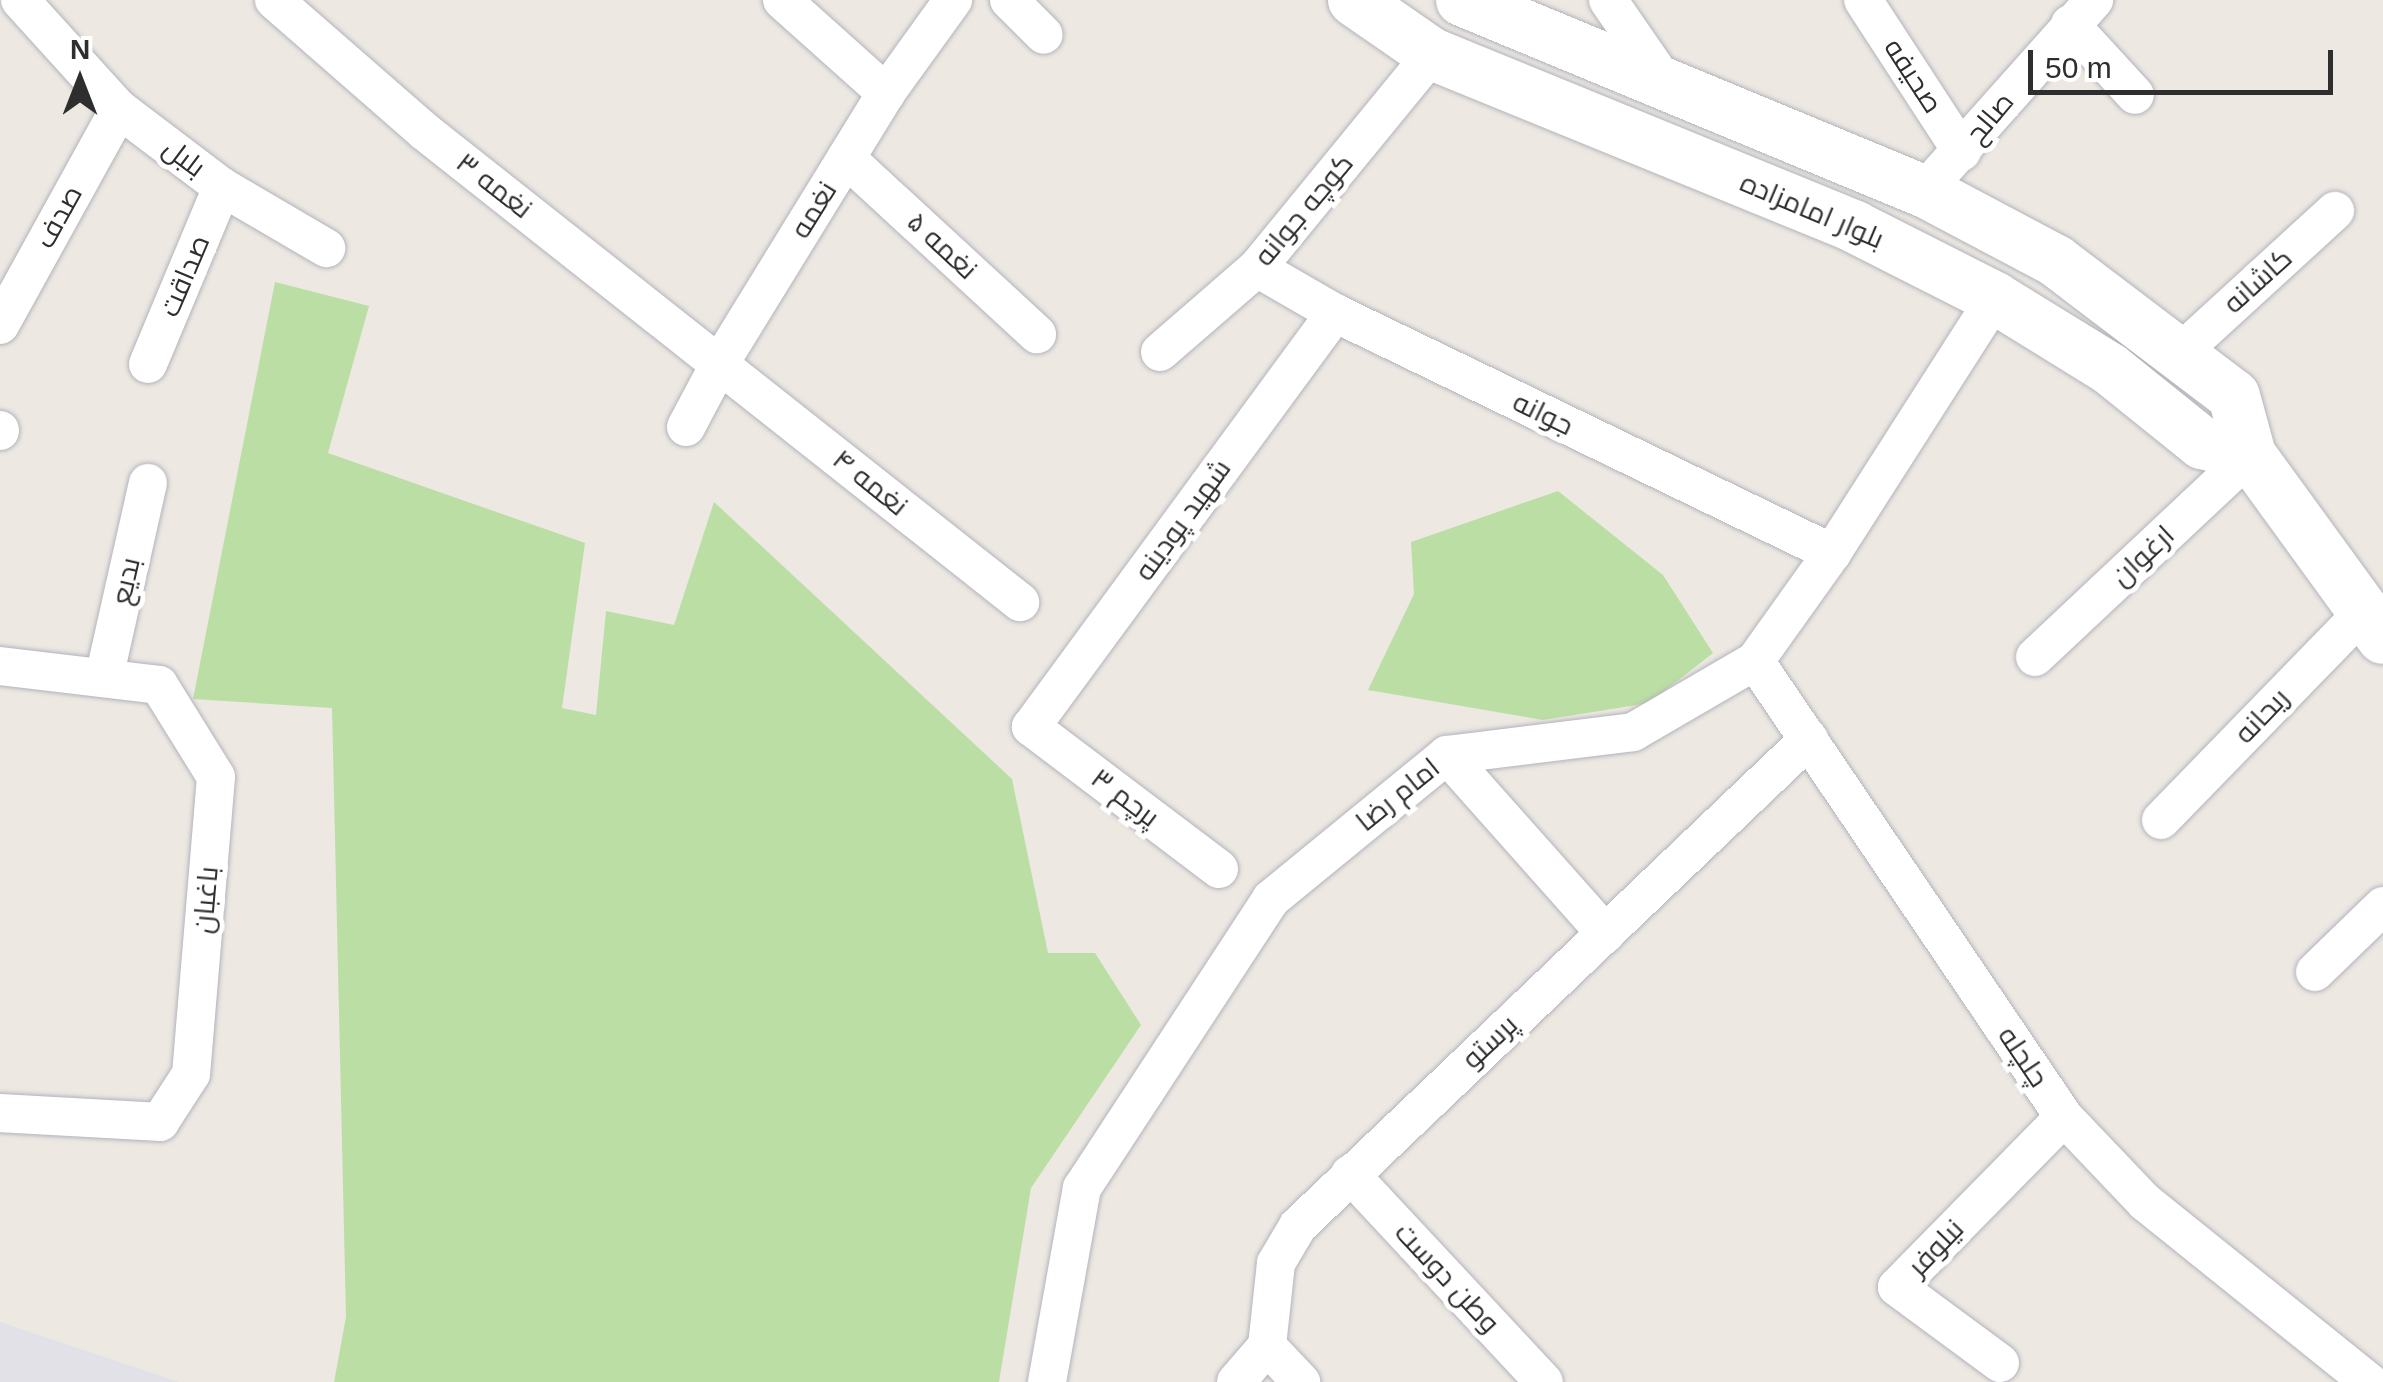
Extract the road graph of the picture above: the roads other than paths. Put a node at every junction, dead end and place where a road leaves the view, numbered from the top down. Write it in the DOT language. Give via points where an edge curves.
graph roads {
  1 [pos="20,0"];
  2 [pos="274,0"];
  3 [pos="782,0"];
  4 [pos="953,0"];
  5 [pos="1009,0"];
  6 [pos="1354,0"];
  7 [pos="1462,0"];
  8 [pos="1608,0"];
  9 [pos="1868,2"];
  10 [pos="2082,12"];
  11 [pos="1044,34"];
  12 [pos="1432,54"];
  13 [pos="1670,89"];
  14 [pos="886,93"];
  15 [pos="2136,95"];
  16 [pos="119,109"];
  17 [pos="1962,152"];
  18 [pos="846,158"];
  19 [pos="222,187"];
  20 [pos="1924,191"];
  21 [pos="2334,211"];
  22 [pos="326,248"];
  23 [pos="1257,268"];
  24 [pos="1995,298"];
  25 [pos="1335,313"];
  26 [pos="0,325"];
  27 [pos="1038,334"];
  28 [pos="1160,352"];
  29 [pos="2181,352"];
  30 [pos="720,363"];
  31 [pos="148,364"];
  32 [pos="686,427"];
  33 [pos="2250,455"];
  34 [pos="148,484"];
  35 [pos="1832,553"];
  36 [pos="1020,602"];
  37 [pos="2373,625"];
  38 [pos="2035,656"];
  39 [pos="1755,661"];
  40 [pos="0,666"];
  41 [pos="104,678"];
  42 [pos="1032,727"];
  43 [pos="1809,739"];
  44 [pos="1447,755"];
  45 [pos="2161,820"];
  46 [pos="1220,869"];
  47 [pos="2383,906"];
  48 [pos="1606,934"];
  49 [pos="2315,972"];
  50 [pos="0,1113"];
  51 [pos="2064,1117"];
  52 [pos="1350,1174"];
  53 [pos="1267,1346"];
  54 [pos="2000,1363"];
  55 [pos="1047,1382"];
  56 [pos="1236,1382"];
  57 [pos="1301,1382"];
  58 [pos="1544,1382"];
  59 [pos="2369,1382"];
  1 -- 16 [label="street, بلبل"];
  2 -- 30 [label="street, نغمه ۳" via="424,131"];
  3 -- 14 [label="street"];
  4 -- 14 [label="street, نغمه"];
  5 -- 11 [label="street"];
  6 -- 12 [label="main road, بلوار امامزاده"];
  7 -- 13 [label="main road"];
  8 -- 13 [label="street"];
  9 -- 17 [label="street, صحیفه"];
  10 -- 15 [label="street"];
  10 -- 17 [label="street, صالح"];
  12 -- 23 [label="street, کوچه جوانه"];
  12 -- 24 [label="main road, بلوار امامزاده" via="1855,227"];
  13 -- 20 [label="main road"];
  14 -- 18 [label="street, نغمه"];
  16 -- 19 [label="street, بلبل"];
  16 -- 26 [label="street, صدف"];
  17 -- 20 [label="street, صالح"];
  18 -- 27 [label="street, نغمه ۵"];
  18 -- 30 [label="street, نغمه"];
  19 -- 22 [label="street, بلبل"];
  19 -- 31 [label="street, صداقت"];
  20 -- 29 [label="main road" via="2056,261"];
  21 -- 29 [label="street, کاشانه"];
  23 -- 25 [label="street, جوانه"];
  23 -- 28 [label="street, کوچه جوانه"];
  24 -- 33 [label="main road, بلوار امامزاده" via="2110,368 2202,443"];
  24 -- 35 [label="street, امام رضا"];
  25 -- 35 [label="street, جوانه"];
  25 -- 42 [label="street, شهید پودینه"];
  29 -- 33 [label="main road" via="2234,396"];
  30 -- 32 [label="street, نغمه"];
  30 -- 36 [label="street, نغمه ۴"];
  33 -- 37 [label="main road"];
  33 -- 38 [label="street, ارغوان"];
  34 -- 41 [label="street, بدیع"];
  35 -- 39 [label="street, امام رضا"];
  37 -- 45 [label="street, ریحانه"];
  39 -- 43 [label="street, چلچله"];
  39 -- 44 [label="street, امام رضا" via="1633,732"];
  40 -- 41 [label="street, باغبان"];
  41 -- 50 [label="street, باغبان" via="159,685 216,777 191,1074 160,1122"];
  42 -- 46 [label="street, پرچم ۳"];
  43 -- 48 [label="street, پرستو"];
  43 -- 51 [label="street, چلچله"];
  44 -- 48 [label="street"];
  44 -- 55 [label="street, امام رضا" via="1271,899 1082,1188"];
  47 -- 49 [label="street"];
  48 -- 52 [label="street, پرستو"];
  51 -- 54 [label="street, نیلوفر" via="1897,1287"];
  51 -- 59 [label="street, چلچله" via="2146,1202"];
  52 -- 53 [label="street, پرستو" via="1284,1244"];
  52 -- 58 [label="street, وطن دوست"];
  53 -- 56 [label="street"];
  53 -- 57 [label="street"];
}
